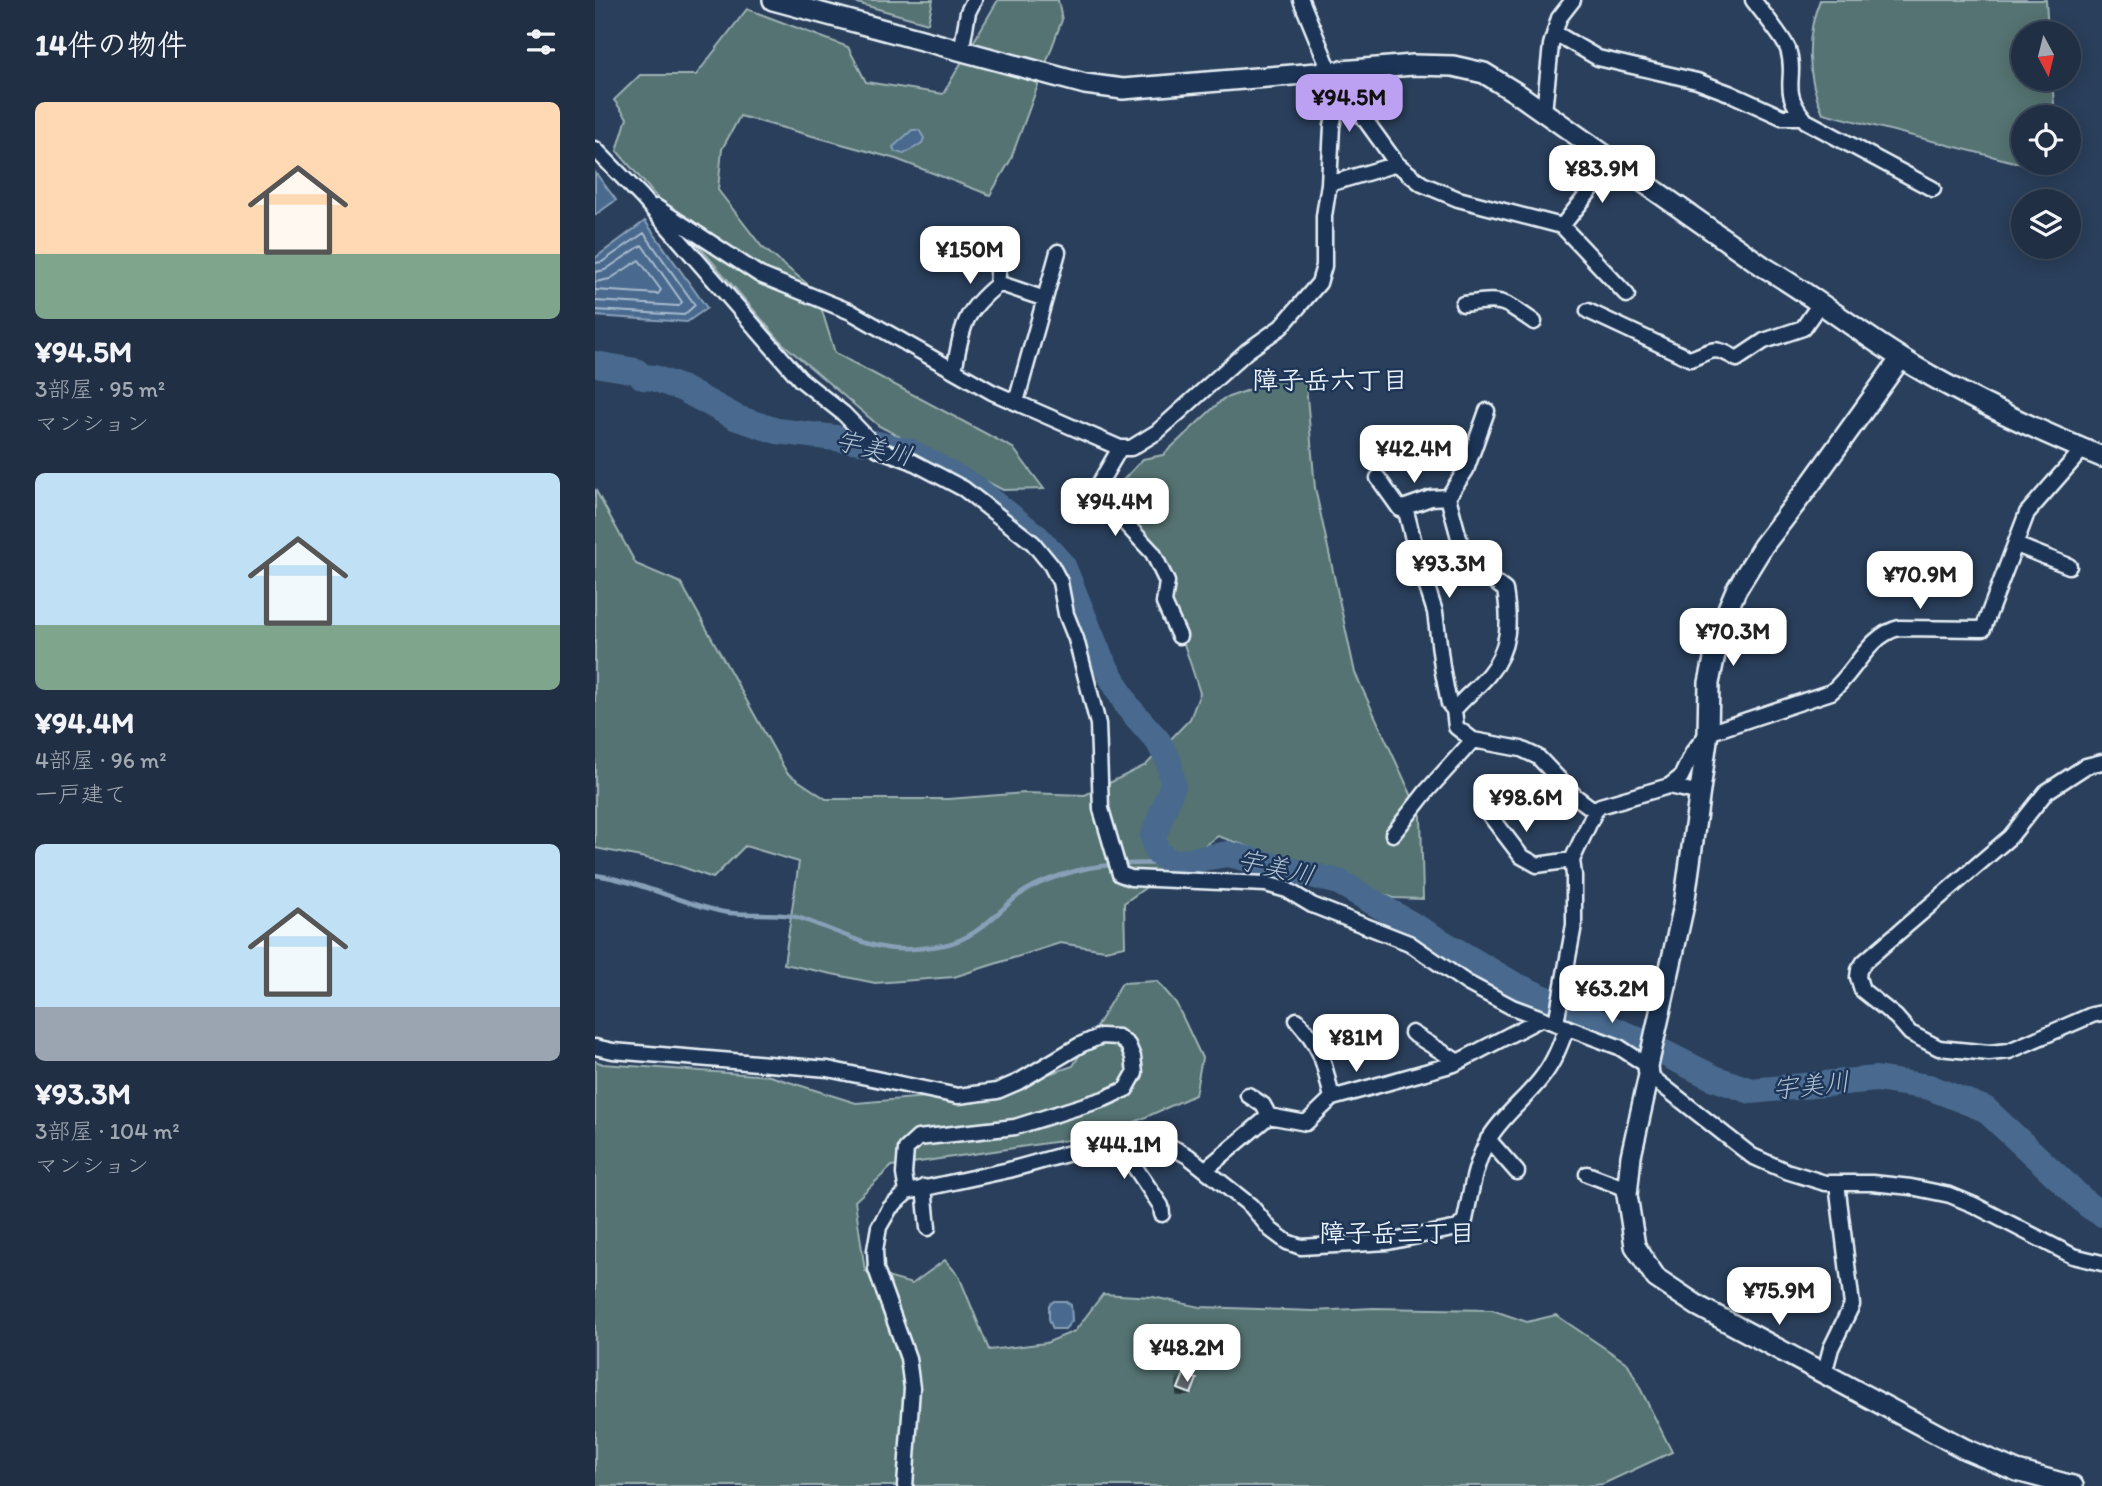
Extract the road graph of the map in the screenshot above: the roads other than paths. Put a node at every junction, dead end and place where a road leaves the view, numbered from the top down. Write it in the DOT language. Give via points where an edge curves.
graph roads {
  1 [pos="773,0"];
  2 [pos="974,0"];
  3 [pos="1301,0"];
  4 [pos="1573,0"];
  5 [pos="1753,0"];
  6 [pos="1555,33"];
  7 [pos="961,52"];
  8 [pos="1334,77"];
  9 [pos="1544,112"];
  10 [pos="1803,117"];
  11 [pos="595,149"];
  12 [pos="1614,161"];
  13 [pos="1397,164"];
  14 [pos="1329,184"];
  15 [pos="1933,190"];
  16 [pos="642,197"];
  17 [pos="1562,226"];
  18 [pos="1000,252"];
  19 [pos="1058,252"];
  20 [pos="997,285"];
  21 [pos="1627,295"];
  22 [pos="1045,299"];
  23 [pos="1821,302"];
  24 [pos="1463,304"];
  25 [pos="1588,310"];
  26 [pos="1534,322"];
  27 [pos="1901,358"];
  28 [pos="954,370"];
  29 [pos="1016,402"];
  30 [pos="1487,411"];
  31 [pos="1120,448"];
  32 [pos="2083,449"];
  33 [pos="2102,457"];
  34 [pos="1378,478"];
  35 [pos="1448,497"];
  36 [pos="1405,507"];
  37 [pos="2016,545"];
  38 [pos="2069,566"];
  39 [pos="1179,636"];
  40 [pos="1454,710"];
  41 [pos="1708,733"];
  42 [pos="1472,740"];
  43 [pos="2102,762"];
  44 [pos="1669,786"];
  45 [pos="1700,793"];
  46 [pos="1483,806"];
  47 [pos="1595,811"];
  48 [pos="1393,834"];
  49 [pos="1572,860"];
  50 [pos="2102,1013"];
  51 [pos="1540,1019"];
  52 [pos="1297,1020"];
  53 [pos="1560,1023"];
  54 [pos="1412,1033"];
  55 [pos="595,1047"];
  56 [pos="1458,1062"];
  57 [pos="1649,1067"];
  58 [pos="1248,1095"];
  59 [pos="1332,1098"];
  60 [pos="1269,1116"];
  61 [pos="1488,1139"];
  62 [pos="1127,1142"];
  63 [pos="1206,1169"];
  64 [pos="1517,1172"];
  65 [pos="1587,1174"];
  66 [pos="1837,1183"];
  67 [pos="924,1187"];
  68 [pos="1627,1189"];
  69 [pos="907,1192"];
  70 [pos="1162,1214"];
  71 [pos="928,1228"];
  72 [pos="2102,1263"];
  73 [pos="1824,1374"];
  74 [pos="905,1486"];
  75 [pos="2073,1486"];
  1 -- 7 [label="street"];
  2 -- 7 [label="street"];
  3 -- 8 [label="street"];
  4 -- 6 [label="street" via="1559,18"];
  5 -- 10 [label="street" via="1788,49 1789,91"];
  6 -- 9 [label="street"];
  6 -- 10 [label="street" via="1598,58 1697,81 1782,117"];
  7 -- 8 [label="street" via="1085,84 1123,89"];
  8 -- 9 [label="street" via="1413,65 1453,66 1484,73"];
  8 -- 13 [label="street"];
  8 -- 14 [label="street" via="1338,100"];
  9 -- 12 [label="street"];
  10 -- 15 [label="street"];
  11 -- 16 [label="street"];
  12 -- 17 [label="street"];
  12 -- 23 [label="street"];
  13 -- 14 [label="street"];
  13 -- 17 [label="street" via="1422,184 1458,200"];
  14 -- 31 [label="street" via="1319,283 1281,327 1247,351 1157,432 1131,448"];
  16 -- 28 [label="street" via="761,275 851,312"];
  16 -- 51 [label="street" via="800,379 878,449 964,489 1033,543 1052,565 1098,724 1101,810 1120,874 1266,884 1287,890 1312,905 1409,943 1467,983"];
  17 -- 21 [label="street"];
  18 -- 20 [label="street"];
  19 -- 22 [label="street"];
  20 -- 22 [label="street"];
  20 -- 28 [label="street" via="968,313"];
  22 -- 29 [label="street"];
  23 -- 25 [label="street" via="1803,328 1764,341 1737,359 1721,349 1691,359"];
  23 -- 27 [label="street"];
  24 -- 26 [label="street" via="1506,302"];
  27 -- 32 [label="street"];
  27 -- 41 [label="street" via="1763,546 1737,590 1721,625 1709,683"];
  28 -- 29 [label="street"];
  29 -- 31 [label="street"];
  30 -- 35 [label="street" via="1466,470"];
  31 -- 39 [label="street" via="1095,491 1153,553 1167,582 1164,603"];
  32 -- 33 [label="street"];
  32 -- 37 [label="street" via="2027,513"];
  34 -- 36 [label="street" via="1400,509"];
  35 -- 36 [label="street"];
  35 -- 40 [label="street" via="1470,563 1505,590 1509,612 1505,650 1489,675"];
  36 -- 40 [label="street" via="1434,612 1449,704"];
  37 -- 38 [label="street"];
  37 -- 41 [label="street" via="1983,629 1887,631 1831,692"];
  40 -- 42 [label="street" via="1456,727"];
  41 -- 44 [label="street" via="1681,777"];
  41 -- 45 [label="street"];
  42 -- 47 [label="street" via="1521,749 1538,757"];
  42 -- 48 [label="street"];
  43 -- 50 [label="street" via="2086,766 2046,792 2010,837 1864,962 1858,977 1862,990 1910,1033 1939,1048 2009,1051"];
  44 -- 45 [label="street"];
  44 -- 47 [label="street"];
  45 -- 57 [label="street" via="1684,905"];
  46 -- 49 [label="street" via="1521,856 1537,865"];
  47 -- 49 [label="street"];
  49 -- 53 [label="street" via="1574,925"];
  51 -- 53 [label="street"];
  51 -- 56 [label="street"];
  52 -- 59 [label="street" via="1314,1039 1325,1063"];
  53 -- 57 [label="street" via="1619,1047"];
  53 -- 61 [label="street" via="1545,1074 1504,1115"];
  54 -- 56 [label="street"];
  55 -- 69 [label="street" via="828,1069 958,1096 997,1091 1101,1036 1118,1037 1128,1045 1135,1073 1126,1089 1104,1099 1015,1127 918,1138 906,1149"];
  56 -- 59 [label="street"];
  57 -- 66 [label="street" via="1752,1156 1786,1171"];
  57 -- 68 [label="street"];
  58 -- 60 [label="street" via="1263,1105"];
  59 -- 60 [label="street" via="1306,1123"];
  60 -- 63 [label="street"];
  61 -- 63 [label="street" via="1465,1220 1458,1228 1388,1242 1294,1245 1271,1230 1251,1206"];
  61 -- 64 [label="street"];
  62 -- 63 [label="street" via="1166,1144"];
  62 -- 67 [label="street"];
  62 -- 70 [label="street" via="1128,1157"];
  65 -- 68 [label="street"];
  66 -- 72 [label="street" via="1911,1187 1950,1195 2073,1256"];
  66 -- 73 [label="street" via="1852,1305"];
  67 -- 69 [label="street"];
  67 -- 71 [label="street"];
  68 -- 73 [label="street" via="1635,1246 1655,1278"];
  69 -- 74 [label="street" via="879,1227 874,1250 876,1269 908,1358 912,1388"];
  73 -- 75 [label="street" via="1965,1449 2017,1472"];
}
